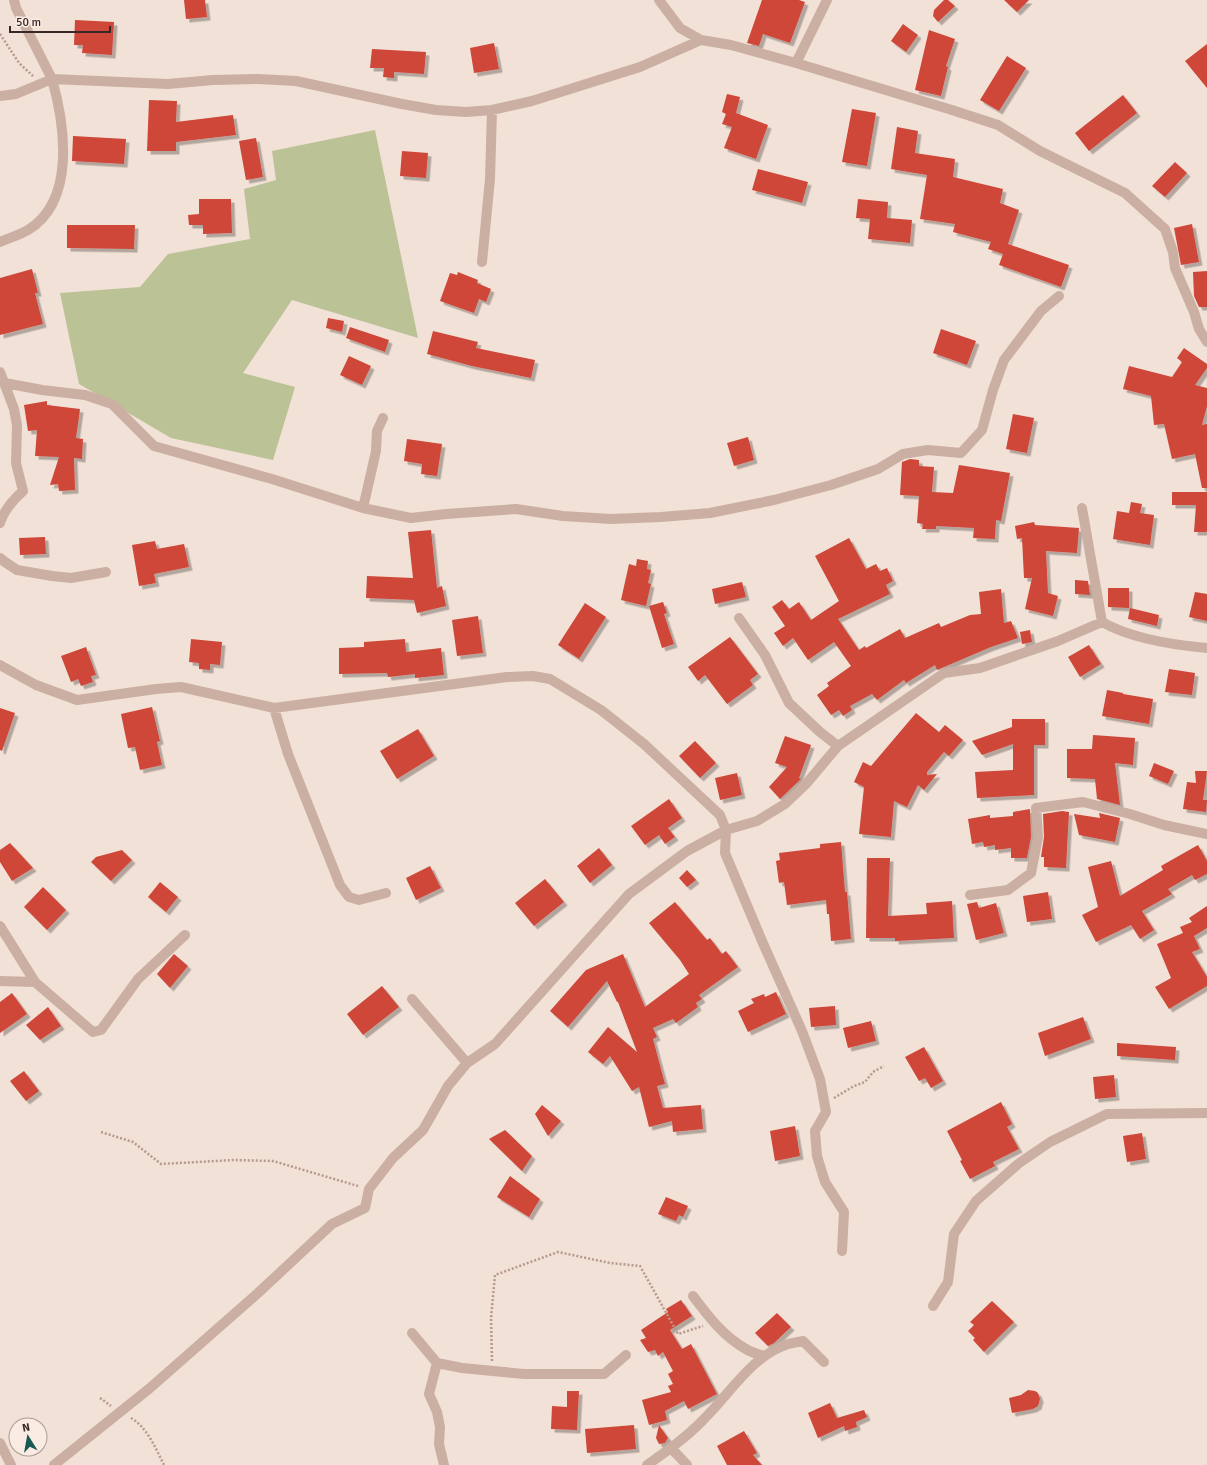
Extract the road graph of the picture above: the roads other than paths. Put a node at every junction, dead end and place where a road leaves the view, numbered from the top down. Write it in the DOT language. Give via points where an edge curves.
graph roads {
  1 [pos="14,0"];
  2 [pos="659,0"];
  3 [pos="827,0"];
  4 [pos="701,40"];
  5 [pos="796,63"];
  6 [pos="52,79"];
  7 [pos="0,96"];
  8 [pos="492,110"];
  9 [pos="0,242"];
  10 [pos="482,262"];
  11 [pos="1059,296"];
  12 [pos="1207,342"];
  13 [pos="0,372"];
  14 [pos="5,383"];
  15 [pos="383,418"];
  16 [pos="362,508"];
  17 [pos="1082,508"];
  18 [pos="0,523"];
  19 [pos="0,558"];
  20 [pos="106,572"];
  21 [pos="739,618"];
  22 [pos="1102,622"];
  23 [pos="1207,648"];
  24 [pos="0,665"];
  25 [pos="274,708"];
  26 [pos="838,746"];
  27 [pos="726,830"];
  28 [pos="1207,834"];
  29 [pos="386,893"];
  30 [pos="970,895"];
  31 [pos="0,926"];
  32 [pos="185,935"];
  33 [pos="0,981"];
  34 [pos="35,982"];
  35 [pos="412,999"];
  36 [pos="467,1063"];
  37 [pos="1207,1113"];
  38 [pos="842,1251"];
  39 [pos="692,1296"];
  40 [pos="933,1306"];
  41 [pos="412,1333"];
  42 [pos="626,1355"];
  43 [pos="764,1356"];
  44 [pos="824,1362"];
  45 [pos="437,1363"];
  46 [pos="0,1443"];
  47 [pos="671,1448"];
  48 [pos="11,1465"];
  49 [pos="54,1465"];
  50 [pos="444,1465"];
  51 [pos="647,1465"];
  52 [pos="687,1465"];
  1 -- 6 [label="street"];
  2 -- 4 [label="street" via="680,28"];
  3 -- 5 [label="street"];
  4 -- 5 [label="street" via="731,45"];
  4 -- 8 [label="street" via="640,67 532,101"];
  5 -- 12 [label="street" via="998,125 1040,151 1125,193 1166,229 1176,268"];
  6 -- 7 [label="street" via="16,94"];
  6 -- 8 [label="street" via="168,84 258,78 296,81 436,110"];
  6 -- 9 [label="street" via="58,98 63,141 63,174 57,194 46,214 29,230"];
  8 -- 10 [label="street" via="490,180"];
  11 -- 16 [label="street" via="1041,311 1004,360 982,430 961,453 928,450 903,454 878,469 774,500 710,512 661,517 604,519 516,509 412,518"];
  13 -- 14 [label="street"];
  14 -- 16 [label="street" via="85,395 112,404 154,446 272,479"];
  14 -- 18 [label="street" via="17,425 16,462 23,491 15,498"];
  15 -- 16 [label="street" via="377,431 376,451"];
  17 -- 22 [label="street"];
  19 -- 20 [label="street" via="17,570 52,576 71,578"];
  21 -- 26 [label="street" via="765,655 789,703"];
  22 -- 23 [label="street" via="1117,630 1180,645"];
  22 -- 26 [label="street" via="1058,641 980,668 944,673"];
  24 -- 25 [label="street" via="36,684 77,700 181,687"];
  25 -- 27 [label="street" via="507,677 533,676 550,679 601,710 644,744 720,815"];
  25 -- 29 [label="street" via="288,754 340,885 349,897 359,900"];
  26 -- 27 [label="street" via="806,784 785,804 756,821"];
  27 -- 36 [label="street" via="687,851 629,894 495,1044"];
  27 -- 38 [label="street" via="725,853 802,1031 820,1079 826,1112 815,1131 817,1156 825,1182 844,1212"];
  28 -- 30 [label="street" via="1164,825 1083,802 1036,808 1038,837 1032,873 1008,890"];
  31 -- 34 [label="street"];
  32 -- 34 [label="street" via="138,979 101,1030 93,1032"];
  33 -- 34 [label="street"];
  35 -- 36 [label="street"];
  36 -- 49 [label="street" via="448,1086 423,1130 393,1158 369,1190 365,1208 332,1224 150,1388"];
  37 -- 40 [label="street" via="1107,1114 1050,1142 1018,1164 976,1201 954,1234 948,1282"];
  39 -- 43 [label="street" via="726,1334 747,1350"];
  41 -- 45 [label="street"];
  42 -- 45 [label="street" via="604,1374 524,1374"];
  43 -- 44 [label="street" via="787,1344 803,1342"];
  43 -- 47 [label="street" via="703,1420"];
  45 -- 50 [label="street" via="429,1394 437,1412 440,1427 439,1444"];
  46 -- 48 [label="street"];
  47 -- 51 [label="street"];
  47 -- 52 [label="street"];
}
